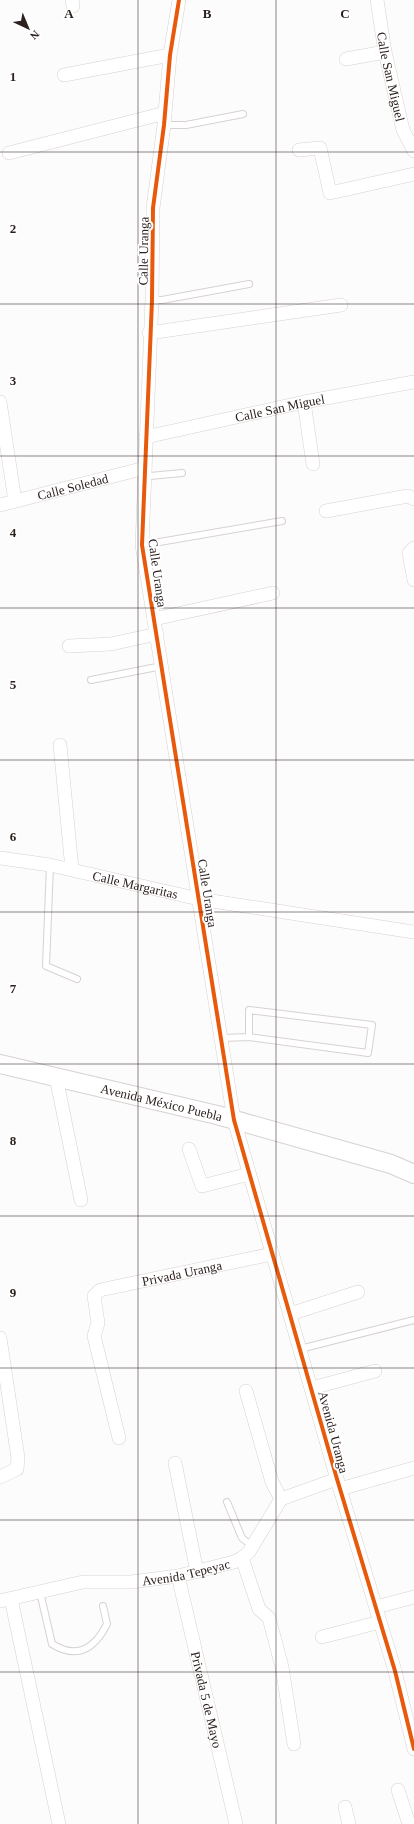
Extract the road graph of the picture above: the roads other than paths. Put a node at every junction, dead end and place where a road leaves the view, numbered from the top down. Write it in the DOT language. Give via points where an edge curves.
graph roads {
  1 [pos="178,0"];
  2 [pos="376,0"];
  3 [pos="385,52"];
  4 [pos="170,55"];
  5 [pos="346,59"];
  6 [pos="64,75"];
  7 [pos="243,114"];
  8 [pos="165,119"];
  9 [pos="299,150"];
  10 [pos="414,151"];
  11 [pos="9,153"];
  12 [pos="414,174"];
  13 [pos="249,284"];
  14 [pos="152,300"];
  15 [pos="341,305"];
  16 [pos="149,334"];
  17 [pos="414,382"];
  18 [pos="0,402"];
  19 [pos="304,402"];
  20 [pos="146,437"];
  21 [pos="313,464"];
  22 [pos="144,473"];
  23 [pos="182,473"];
  24 [pos="414,499"];
  25 [pos="15,501"];
  26 [pos="0,505"];
  27 [pos="326,511"];
  28 [pos="282,521"];
  29 [pos="142,545"];
  30 [pos="411,551"];
  31 [pos="414,580"];
  32 [pos="273,593"];
  33 [pos="154,619"];
  34 [pos="157,634"];
  35 [pos="69,646"];
  36 [pos="162,666"];
  37 [pos="91,680"];
  38 [pos="60,745"];
  39 [pos="0,858"];
  40 [pos="50,864"];
  41 [pos="72,869"];
  42 [pos="199,899"];
  43 [pos="414,932"];
  44 [pos="77,979"];
  45 [pos="249,1037"];
  46 [pos="221,1038"];
  47 [pos="0,1064"];
  48 [pos="56,1077"];
  49 [pos="234,1120"];
  50 [pos="189,1149"];
  51 [pos="249,1174"];
  52 [pos="414,1174"];
  53 [pos="81,1200"];
  54 [pos="272,1254"];
  55 [pos="358,1292"];
  56 [pos="290,1314"];
  57 [pos="414,1320"];
  58 [pos="0,1338"];
  59 [pos="300,1349"];
  60 [pos="1,1356"];
  61 [pos="375,1371"];
  62 [pos="312,1388"];
  63 [pos="246,1391"];
  64 [pos="119,1438"];
  65 [pos="175,1463"];
  66 [pos="414,1468"];
  67 [pos="0,1477"];
  68 [pos="338,1484"];
  69 [pos="281,1499"];
  70 [pos="227,1502"];
  71 [pos="252,1546"];
  72 [pos="242,1558"];
  73 [pos="196,1572"];
  74 [pos="178,1576"];
  75 [pos="40,1592"];
  76 [pos="414,1597"];
  77 [pos="5,1600"];
  78 [pos="103,1606"];
  79 [pos="376,1607"];
  80 [pos="380,1622"];
  81 [pos="322,1637"];
  82 [pos="294,1744"];
  83 [pos="414,1749"];
  84 [pos="398,1790"];
  85 [pos="344,1807"];
  86 [pos="60,1824"];
  87 [pos="236,1824"];
  88 [pos="349,1824"];
  89 [pos="408,1824"];
  1 -- 4 [label="street, Calle Uranga"];
  2 -- 3 [label="street, Calle San Miguel"];
  3 -- 5 [label="street"];
  3 -- 10 [label="street, Calle San Miguel" via="403,130"];
  4 -- 6 [label="street"];
  4 -- 8 [label="street, Calle Uranga"];
  7 -- 8 [label="lane" via="186,124"];
  8 -- 11 [label="street"];
  8 -- 14 [label="street, Calle Uranga" via="153,208"];
  9 -- 12 [label="street" via="320,148 330,193"];
  13 -- 14 [label="lane"];
  14 -- 16 [label="street, Calle Uranga"];
  15 -- 16 [label="street"];
  16 -- 20 [label="street, Calle Uranga"];
  17 -- 19 [label="street, Calle San Miguel"];
  18 -- 25 [label="street"];
  19 -- 20 [label="street, Calle San Miguel"];
  19 -- 21 [label="street"];
  20 -- 22 [label="street, Calle Uranga"];
  22 -- 23 [label="lane" via="150,476"];
  22 -- 25 [label="street, Calle Soledad"];
  22 -- 29 [label="street, Calle Uranga"];
  24 -- 27 [label="street" via="408,496"];
  25 -- 26 [label="street, Calle Soledad"];
  28 -- 29 [label="lane"];
  29 -- 33 [label="street, Calle Uranga"];
  30 -- 31 [label="street"];
  32 -- 33 [label="street"];
  33 -- 34 [label="street, Calle Uranga"];
  34 -- 35 [label="street" via="111,644"];
  34 -- 36 [label="street, Calle Uranga"];
  36 -- 37 [label="lane"];
  36 -- 42 [label="street, Calle Uranga"];
  38 -- 41 [label="street"];
  39 -- 40 [label="street, Calle Margaritas"];
  40 -- 41 [label="street, Calle Margaritas"];
  40 -- 44 [label="lane" via="46,966"];
  41 -- 42 [label="street, Calle Margaritas"];
  42 -- 43 [label="street, Calle Margaritas"];
  42 -- 46 [label="street, Calle Uranga"];
  45 -- 45 [label="lane" via="249,1010 372,1025 368,1053"];
  45 -- 46 [label="lane"];
  46 -- 49 [label="street, Calle Uranga"];
  47 -- 48 [label="main road, Avenida México Puebla"];
  48 -- 49 [label="main road, Avenida México Puebla"];
  48 -- 53 [label="street"];
  49 -- 51 [label="street, Avenida Uranga"];
  49 -- 52 [label="main road, Avenida México Puebla" via="391,1164"];
  50 -- 51 [label="street" via="202,1186"];
  51 -- 54 [label="street, Avenida Uranga"];
  54 -- 56 [label="street, Avenida Uranga"];
  54 -- 64 [label="street, Privada Uranga" via="100,1290 94,1296 98,1323 94,1336"];
  55 -- 56 [label="street"];
  56 -- 59 [label="street, Avenida Uranga"];
  57 -- 59 [label="lane"];
  58 -- 60 [label="street"];
  59 -- 62 [label="street, Avenida Uranga"];
  60 -- 67 [label="street" via="18,1458 17,1469"];
  61 -- 62 [label="street"];
  62 -- 68 [label="street, Avenida Uranga"];
  63 -- 69 [label="street" via="272,1482"];
  65 -- 73 [label="street"];
  66 -- 68 [label="street"];
  68 -- 69 [label="street"];
  68 -- 79 [label="street, Avenida Uranga"];
  69 -- 71 [label="street, Avenida Tepeyac"];
  70 -- 71 [label="lane" via="242,1538"];
  71 -- 72 [label="street, Avenida Tepeyac"];
  72 -- 73 [label="street, Avenida Tepeyac"];
  72 -- 82 [label="street" via="259,1609 269,1618 282,1667"];
  73 -- 74 [label="street, Avenida Tepeyac"];
  74 -- 75 [label="street, Avenida Tepeyac" via="131,1582 83,1582"];
  74 -- 87 [label="street, Privada 5 de Mayo"];
  75 -- 77 [label="street, Avenida Tepeyac"];
  75 -- 78 [label="lane" via="52,1644 63,1650 78,1652 99,1640 107,1624"];
  76 -- 79 [label="street"];
  77 -- 86 [label="street"];
  79 -- 80 [label="street, Avenida Uranga"];
  80 -- 81 [label="street"];
  80 -- 83 [label="street, Avenida Uranga"];
  84 -- 89 [label="street"];
  85 -- 88 [label="street"];
}
